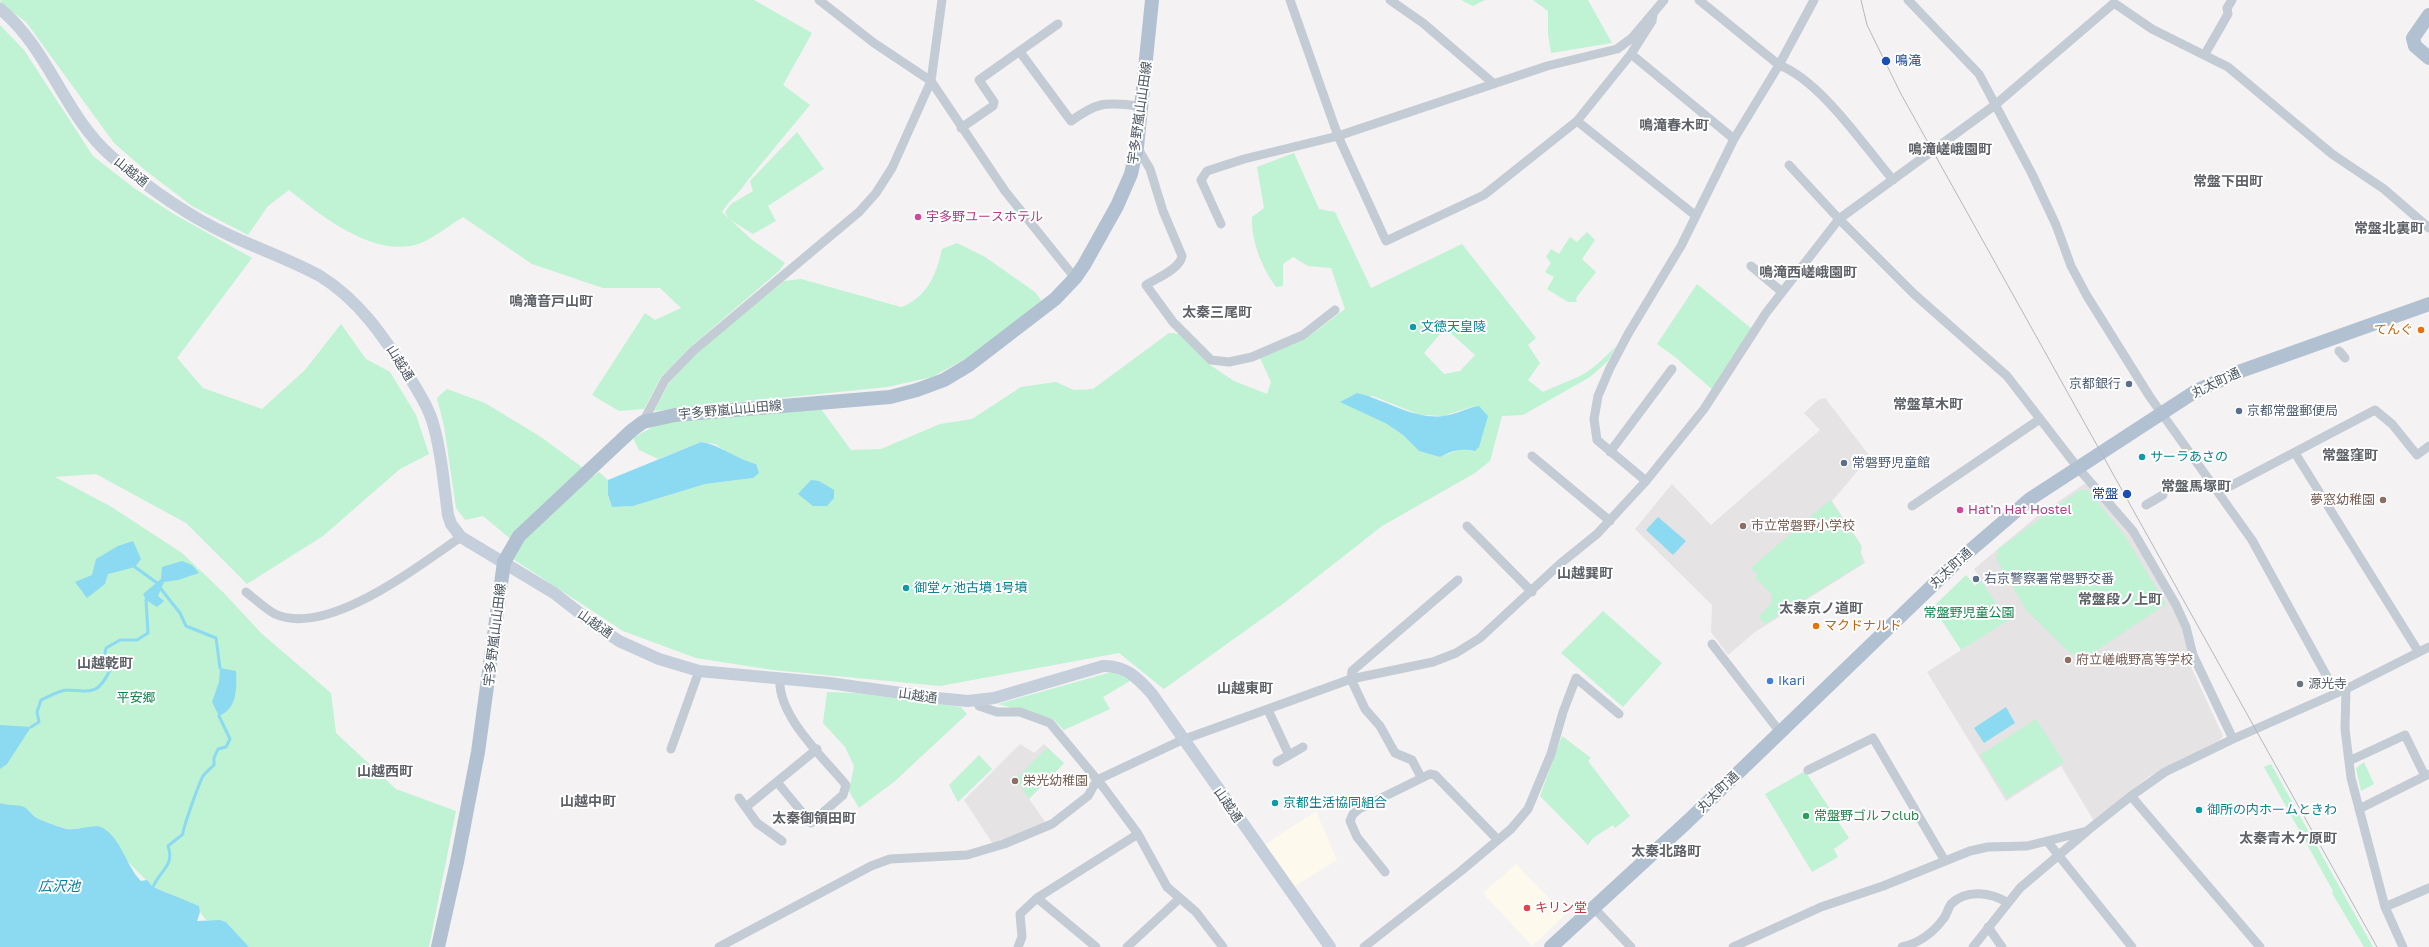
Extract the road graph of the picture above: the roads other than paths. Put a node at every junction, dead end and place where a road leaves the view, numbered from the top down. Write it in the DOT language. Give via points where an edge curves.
graph roads {
  1 [pos="819,0"];
  2 [pos="942,0"];
  3 [pos="1152,0"];
  4 [pos="1290,0"];
  5 [pos="1390,0"];
  6 [pos="1664,0"];
  7 [pos="1699,0"];
  8 [pos="1908,0"];
  9 [pos="2232,0"];
  10 [pos="2113,1"];
  11 [pos="1810,2"];
  12 [pos="0,10"];
  13 [pos="1653,14"];
  14 [pos="2429,15"];
  15 [pos="1058,24"];
  16 [pos="1020,52"];
  17 [pos="1631,54"];
  18 [pos="2205,54"];
  19 [pos="2429,58"];
  20 [pos="1779,65"];
  21 [pos="931,81"];
  22 [pos="1494,84"];
  23 [pos="1995,105"];
  24 [pos="1141,106"];
  25 [pos="1578,121"];
  26 [pos="961,128"];
  27 [pos="1338,136"];
  28 [pos="1734,139"];
  29 [pos="1137,148"];
  30 [pos="1789,165"];
  31 [pos="1893,180"];
  32 [pos="1696,216"];
  33 [pos="1838,219"];
  34 [pos="1221,224"];
  35 [pos="2429,228"];
  36 [pos="1751,266"];
  37 [pos="1075,278"];
  38 [pos="1782,292"];
  39 [pos="2429,304"];
  40 [pos="1335,310"];
  41 [pos="1672,369"];
  42 [pos="2162,413"];
  43 [pos="2040,419"];
  44 [pos="643,422"];
  45 [pos="2429,446"];
  46 [pos="1610,452"];
  47 [pos="2295,452"];
  48 [pos="1532,456"];
  49 [pos="2078,468"];
  50 [pos="1646,481"];
  51 [pos="2219,492"];
  52 [pos="2163,495"];
  53 [pos="2146,505"];
  54 [pos="1912,506"];
  55 [pos="1610,521"];
  56 [pos="1467,526"];
  57 [pos="461,538"];
  58 [pos="504,562"];
  59 [pos="1458,580"];
  60 [pos="246,592"];
  61 [pos="1532,592"];
  62 [pos="1712,644"];
  63 [pos="2429,647"];
  64 [pos="2418,651"];
  65 [pos="699,671"];
  66 [pos="780,679"];
  67 [pos="1351,679"];
  68 [pos="2346,689"];
  69 [pos="2336,693"];
  70 [pos="978,700"];
  71 [pos="1268,710"];
  72 [pos="1618,714"];
  73 [pos="1780,732"];
  74 [pos="2234,739"];
  75 [pos="1182,740"];
  76 [pos="1302,746"];
  77 [pos="671,749"];
  78 [pos="817,749"];
  79 [pos="1289,755"];
  80 [pos="2349,761"];
  81 [pos="1277,762"];
  82 [pos="1808,770"];
  83 [pos="2427,775"];
  84 [pos="1421,777"];
  85 [pos="1097,780"];
  86 [pos="777,782"];
  87 [pos="2131,796"];
  88 [pos="739,798"];
  89 [pos="746,807"];
  90 [pos="2360,808"];
  91 [pos="2087,831"];
  92 [pos="1138,834"];
  93 [pos="1498,840"];
  94 [pos="782,841"];
  95 [pos="2047,841"];
  96 [pos="2060,856"];
  97 [pos="1945,861"];
  98 [pos="1385,872"];
  99 [pos="2429,888"];
  100 [pos="1037,898"];
  101 [pos="1179,899"];
  102 [pos="2008,903"];
  103 [pos="1594,907"];
  104 [pos="2385,907"];
  105 [pos="1988,927"];
  106 [pos="438,947"];
  107 [pos="719,947"];
  108 [pos="1018,947"];
  109 [pos="1096,947"];
  110 [pos="1127,947"];
  111 [pos="1223,947"];
  112 [pos="1330,947"];
  113 [pos="1364,947"];
  114 [pos="1551,947"];
  115 [pos="1631,947"];
  116 [pos="1734,947"];
  117 [pos="1902,947"];
  118 [pos="1973,947"];
  119 [pos="2002,947"];
  120 [pos="2132,947"];
  121 [pos="2260,947"];
  122 [pos="2403,947"];
  1 -- 21 [label="street" via="874,43"];
  2 -- 21 [label="street"];
  3 -- 24 [label="main road, 宇多野嵐山山田線"];
  4 -- 27 [label="street"];
  5 -- 22 [label="street" via="1423,23"];
  6 -- 13 [label="street"];
  7 -- 20 [label="street"];
  8 -- 23 [label="street" via="1979,74"];
  9 -- 18 [label="street" via="2227,8 2228,14"];
  10 -- 18 [label="street" via="2152,29"];
  10 -- 23 [label="street"];
  11 -- 20 [label="street"];
  12 -- 57 [label="street, 山越通" via="26,34 80,121 111,156 170,202 205,222 321,277 343,293 377,328 425,404 434,425 448,515"];
  13 -- 17 [label="street" via="1652,21"];
  13 -- 22 [label="street" via="1647,17 1628,42 1617,49 1547,66"];
  14 -- 19 [label="main road" via="2413,38 2415,46"];
  15 -- 16 [label="street"];
  16 -- 24 [label="street" via="1071,121 1092,106 1105,103"];
  16 -- 26 [label="street" via="979,80 994,102 993,106"];
  17 -- 25 [label="street"];
  17 -- 28 [label="street"];
  18 -- 35 [label="street" via="2228,67 2332,154 2395,197"];
  20 -- 28 [label="street"];
  20 -- 31 [label="street" via="1790,69 1846,121"];
  21 -- 26 [label="street"];
  21 -- 44 [label="street" via="904,145 876,193 859,212 693,351 666,380"];
  22 -- 27 [label="street"];
  23 -- 31 [label="street"];
  23 -- 42 [label="street" via="2056,225 2071,266 2087,296"];
  24 -- 29 [label="main road, 宇多野嵐山山田線"];
  25 -- 27 [label="street" via="1484,195 1386,241"];
  25 -- 32 [label="street"];
  26 -- 37 [label="street" via="1004,192"];
  27 -- 34 [label="street" via="1244,159 1207,171 1201,180"];
  28 -- 32 [label="street"];
  29 -- 37 [label="main road, 宇多野嵐山山田線" via="1131,174 1122,196"];
  29 -- 40 [label="street" via="1150,169 1163,212 1182,256 1182,262 1146,285 1173,322 1211,360 1229,362 1252,357 1303,335"];
  30 -- 33 [label="street"];
  31 -- 33 [label="street"];
  32 -- 46 [label="street" via="1610,368 1598,396 1594,408 1596,434 1601,444"];
  33 -- 38 [label="street"];
  33 -- 43 [label="street" via="1914,294 2007,376"];
  36 -- 38 [label="street"];
  37 -- 44 [label="main road, 宇多野嵐山山田線" via="1055,299 969,365 944,380 918,390 890,397 675,415"];
  38 -- 50 [label="street" via="1704,409"];
  39 -- 42 [label="main road, 丸太町通" via="2228,376 2196,391"];
  41 -- 46 [label="street"];
  42 -- 49 [label="main road, 丸太町通"];
  42 -- 51 [label="street"];
  43 -- 49 [label="street"];
  43 -- 54 [label="street"];
  44 -- 58 [label="main road, 宇多野嵐山山田線" via="519,536"];
  45 -- 47 [label="street" via="2417,455 2392,424 2375,410"];
  46 -- 50 [label="street"];
  47 -- 51 [label="street"];
  47 -- 64 [label="street"];
  48 -- 55 [label="street"];
  49 -- 73 [label="main road, 丸太町通" via="2030,499 1985,536"];
  49 -- 74 [label="street" via="2133,531 2176,605 2186,627 2193,655"];
  50 -- 55 [label="street"];
  51 -- 69 [label="street" via="2252,540"];
  52 -- 53 [label="street"];
  55 -- 61 [label="street" via="1560,563"];
  56 -- 61 [label="street"];
  57 -- 58 [label="street, 山越通"];
  57 -- 60 [label="street" via="387,587 352,606 326,615 298,617 276,614"];
  58 -- 65 [label="street, 山越通" via="554,593 619,641 659,659"];
  58 -- 106 [label="main road, 宇多野嵐山山田線" via="478,752"];
  59 -- 67 [label="street" via="1352,671"];
  61 -- 67 [label="street" via="1480,638 1456,653 1432,662"];
  62 -- 73 [label="street"];
  63 -- 64 [label="street"];
  64 -- 68 [label="street"];
  65 -- 66 [label="street, 山越通"];
  65 -- 77 [label="street"];
  66 -- 70 [label="street, 山越通" via="829,683 948,700"];
  66 -- 78 [label="street" via="779,690 788,714"];
  67 -- 71 [label="street"];
  67 -- 84 [label="street" via="1365,709 1380,726 1395,753 1412,760"];
  68 -- 69 [label="street"];
  68 -- 80 [label="street" via="2345,729"];
  69 -- 74 [label="street"];
  70 -- 75 [label="street, 山越通" via="1103,666 1118,667 1132,674 1147,688"];
  70 -- 85 [label="street" via="979,706 984,709 1020,712 1050,723"];
  71 -- 75 [label="street"];
  71 -- 79 [label="street"];
  72 -- 93 [label="street" via="1576,678 1528,809"];
  73 -- 103 [label="main road, 丸太町通"];
  74 -- 87 [label="street" via="2165,772"];
  75 -- 85 [label="street"];
  75 -- 112 [label="street, 山越通"];
  76 -- 79 [label="street"];
  78 -- 86 [label="street"];
  78 -- 86 [label="street" via="846,785 843,794 814,822 811,824"];
  79 -- 81 [label="street"];
  80 -- 83 [label="street" via="2405,734"];
  80 -- 90 [label="street"];
  82 -- 97 [label="street" via="1873,738"];
  83 -- 90 [label="street"];
  84 -- 93 [label="street" via="1435,775"];
  84 -- 98 [label="street" via="1359,810 1351,817 1350,821 1357,837"];
  85 -- 92 [label="street"];
  85 -- 107 [label="street" via="1088,796 1052,824 1004,844 967,855 890,859 871,866"];
  86 -- 89 [label="street"];
  87 -- 91 [label="street"];
  87 -- 121 [label="street"];
  88 -- 89 [label="street"];
  89 -- 94 [label="street" via="757,823"];
  90 -- 104 [label="street"];
  91 -- 95 [label="street"];
  91 -- 96 [label="street"];
  92 -- 100 [label="street"];
  92 -- 101 [label="street" via="1162,879"];
  93 -- 113 [label="street"];
  95 -- 96 [label="street"];
  95 -- 97 [label="street" via="2021,847 1977,849"];
  96 -- 102 [label="street" via="2020,888"];
  96 -- 120 [label="street"];
  97 -- 116 [label="street" via="1883,886 1821,906"];
  99 -- 104 [label="street"];
  100 -- 108 [label="street" via="1020,914 1022,936"];
  100 -- 109 [label="street"];
  101 -- 110 [label="street"];
  101 -- 111 [label="street" via="1196,912"];
  102 -- 105 [label="street"];
  102 -- 117 [label="street" via="1982,893 1964,895 1950,905 1946,916 1917,943"];
  103 -- 114 [label="main road, 丸太町通"];
  103 -- 115 [label="street"];
  104 -- 122 [label="street"];
  105 -- 118 [label="street"];
  105 -- 119 [label="street"];
}
